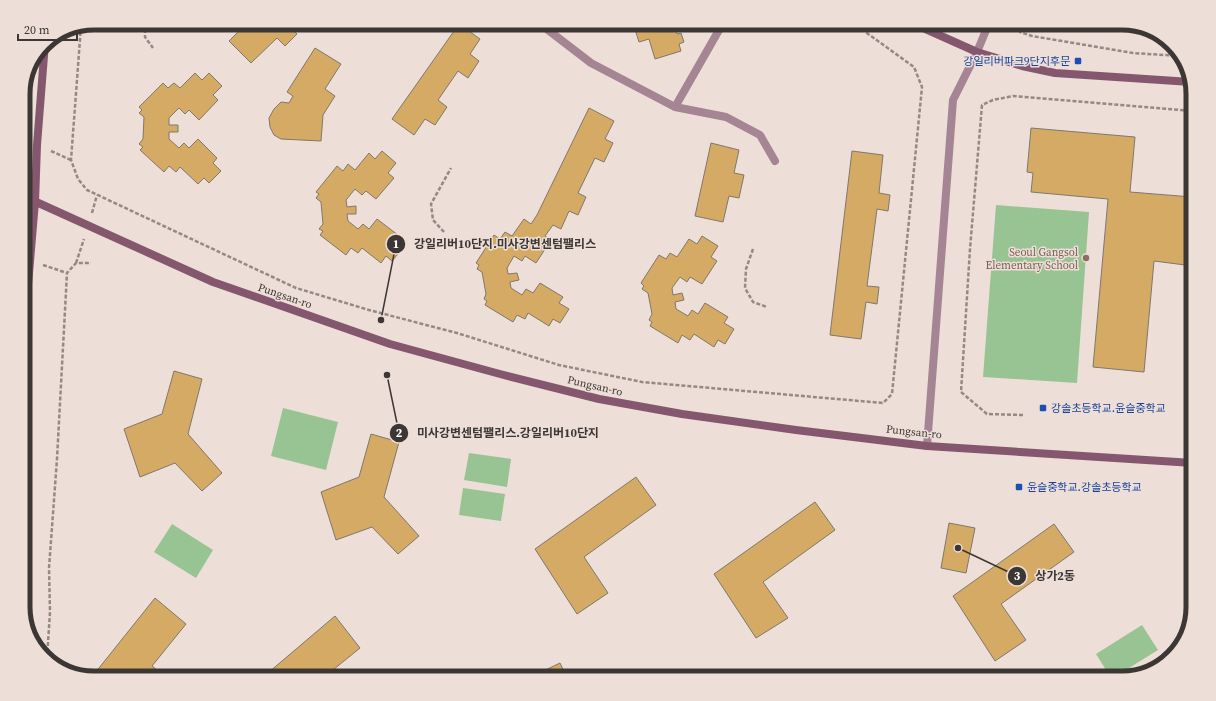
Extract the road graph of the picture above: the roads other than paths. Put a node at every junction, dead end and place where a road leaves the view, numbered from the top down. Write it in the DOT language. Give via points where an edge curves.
graph roads {
  1 [pos="548,30"];
  2 [pos="719,30"];
  3 [pos="928,30"];
  4 [pos="986,30"];
  5 [pos="977,52"];
  6 [pos="44,54"];
  7 [pos="1185,82"];
  8 [pos="675,108"];
  9 [pos="775,161"];
  10 [pos="30,200"];
  11 [pos="35,202"];
  12 [pos="30,261"];
  13 [pos="928,446"];
  14 [pos="1186,463"];
  1 -- 8 [label="street" via="591,63"];
  2 -- 8 [label="street"];
  3 -- 5 [label="street"];
  4 -- 5 [label="street"];
  5 -- 7 [label="street" via="1055,73"];
  5 -- 13 [label="street" via="953,100"];
  6 -- 11 [label="street"];
  8 -- 9 [label="street" via="726,116 760,135"];
  10 -- 11 [label="street, Pungsan-ro"];
  11 -- 12 [label="street"];
  11 -- 13 [label="street, Pungsan-ro" via="213,282 390,344 599,399 682,414"];
  13 -- 14 [label="street, Pungsan-ro"];
}
